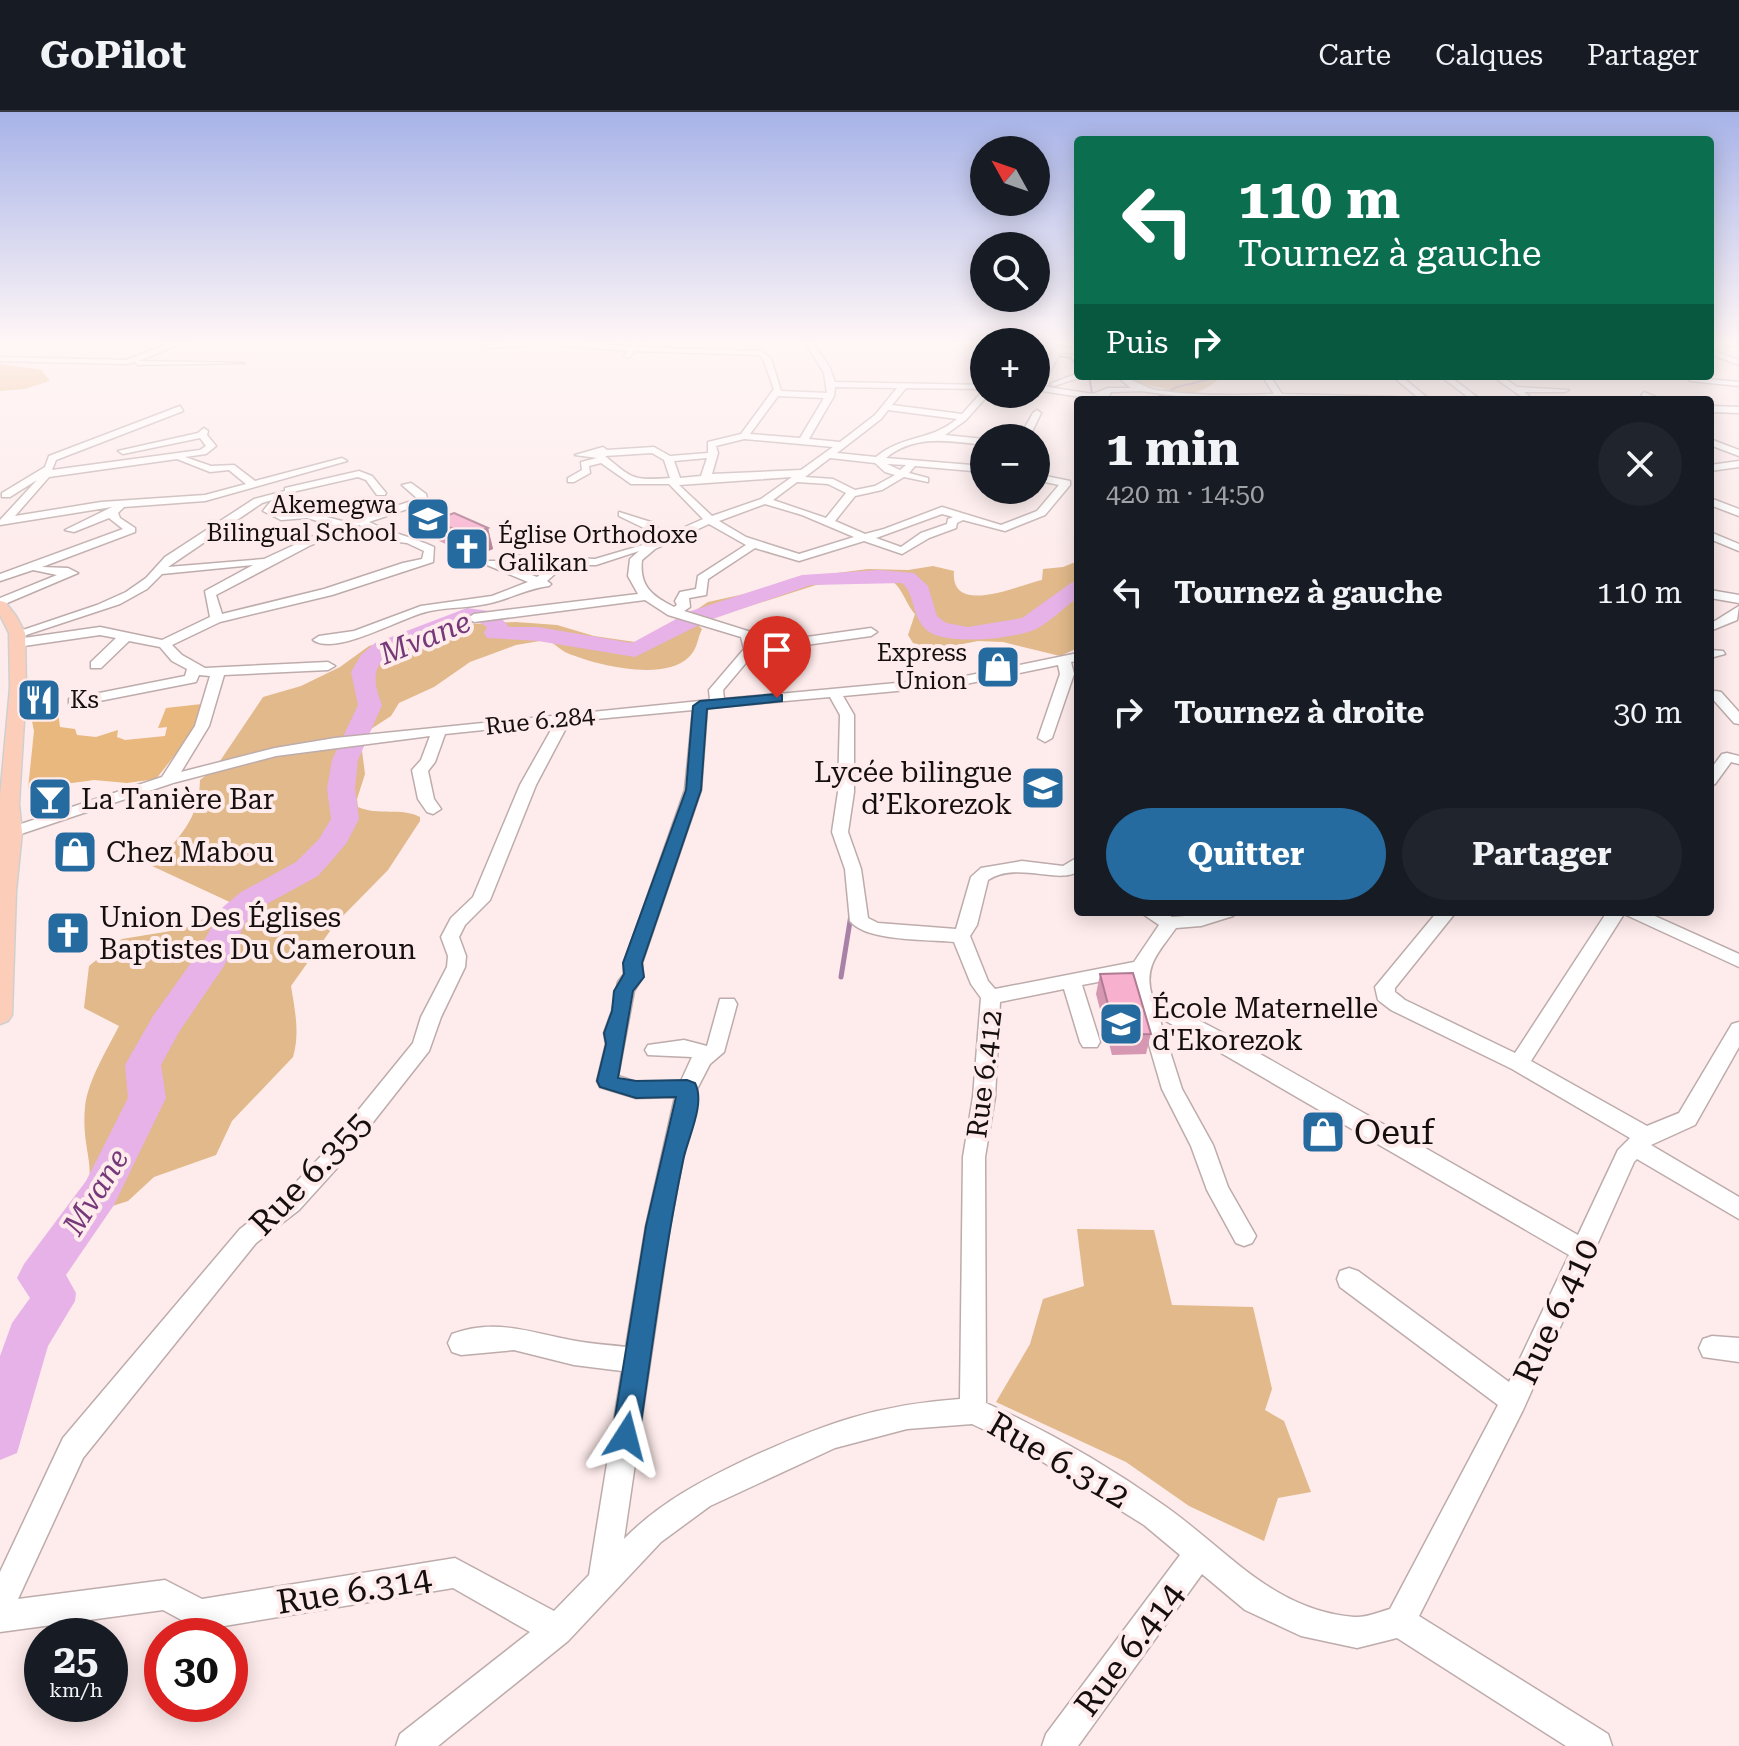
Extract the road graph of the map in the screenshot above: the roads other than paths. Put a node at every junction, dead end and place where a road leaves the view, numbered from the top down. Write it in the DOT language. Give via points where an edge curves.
graph roads {
  1 [pos="156,418"];
  2 [pos="757,418"];
  3 [pos="812,418"];
  4 [pos="875,418"];
  5 [pos="961,418"];
  6 [pos="744,436"];
  7 [pos="935,437"];
  8 [pos="803,441"];
  9 [pos="970,441"];
  10 [pos="1714,444"];
  11 [pos="842,445"];
  12 [pos="123,451"];
  13 [pos="1739,453"];
  14 [pos="602,454"];
  15 [pos="712,455"];
  16 [pos="829,455"];
  17 [pos="176,457"];
  18 [pos="615,458"];
  19 [pos="668,459"];
  20 [pos="878,460"];
  21 [pos="342,461"];
  22 [pos="137,462"];
  23 [pos="784,462"];
  24 [pos="913,463"];
  25 [pos="814,464"];
  26 [pos="1739,464"];
  27 [pos="327,465"];
  28 [pos="1714,467"];
  29 [pos="970,468"];
  30 [pos="48,471"];
  31 [pos="132,474"];
  32 [pos="902,475"];
  33 [pos="33,476"];
  34 [pos="343,476"];
  35 [pos="800,476"];
  36 [pos="717,477"];
  37 [pos="571,480"];
  38 [pos="925,480"];
  39 [pos="1050,480"];
  40 [pos="676,481"];
  41 [pos="5,482"];
  42 [pos="254,485"];
  43 [pos="407,485"];
  44 [pos="187,488"];
  45 [pos="35,490"];
  46 [pos="290,490"];
  47 [pos="381,493"];
  48 [pos="851,493"];
  49 [pos="3,495"];
  50 [pos="70,499"];
  51 [pos="179,501"];
  52 [pos="765,501"];
  53 [pos="1050,502"];
  54 [pos="1714,503"];
  55 [pos="1048,504"];
  56 [pos="356,506"];
  57 [pos="117,509"];
  58 [pos="65,511"];
  59 [pos="1739,513"];
  60 [pos="623,514"];
  61 [pos="992,514"];
  62 [pos="964,516"];
  63 [pos="713,519"];
  64 [pos="978,521"];
  65 [pos="4,522"];
  66 [pos="358,522"];
  67 [pos="844,524"];
  68 [pos="70,530"];
  69 [pos="864,537"];
  70 [pos="1714,537"];
  71 [pos="754,544"];
  72 [pos="651,547"];
  73 [pos="1739,548"];
  74 [pos="506,557"];
  75 [pos="263,562"];
  76 [pos="562,562"];
  77 [pos="491,563"];
  78 [pos="32,566"];
  79 [pos="160,571"];
  80 [pos="0,578"];
  81 [pos="543,584"];
  82 [pos="1714,595"];
  83 [pos="648,596"];
  84 [pos="1738,603"];
  85 [pos="676,615"];
  86 [pos="6,617"];
  87 [pos="474,618"];
  88 [pos="216,619"];
  89 [pos="1714,627"];
  90 [pos="871,632"];
  91 [pos="126,636"];
  92 [pos="319,640"];
  93 [pos="164,644"];
  94 [pos="751,649"];
  95 [pos="1071,659"];
  96 [pos="96,665"];
  97 [pos="328,666"];
  98 [pos="193,669"];
  99 [pos="218,673"];
  100 [pos="836,693"];
  101 [pos="1714,694"];
  102 [pos="1714,695"];
  103 [pos="1739,696"];
  104 [pos="74,702"];
  105 [pos="708,704"];
  106 [pos="556,718"];
  107 [pos="1739,720"];
  108 [pos="438,733"];
  109 [pos="1045,738"];
  110 [pos="1733,758"];
  111 [pos="1714,777"];
  112 [pos="168,780"];
  113 [pos="433,809"];
  114 [pos="12,832"];
  115 [pos="1074,871"];
  116 [pos="1157,916"];
  117 [pos="1214,916"];
  118 [pos="1444,916"];
  119 [pos="1613,916"];
  120 [pos="1640,916"];
  121 [pos="1170,923"];
  122 [pos="961,936"];
  123 [pos="1739,961"];
  124 [pos="1140,967"];
  125 [pos="1071,980"];
  126 [pos="1,991"];
  127 [pos="991,997"];
  128 [pos="1144,1000"];
  129 [pos="727,1004"];
  130 [pos="0,1015"];
  131 [pos="1739,1029"];
  132 [pos="1090,1042"];
  133 [pos="655,1050"];
  134 [pos="703,1059"];
  135 [pos="1519,1064"];
  136 [pos="687,1089"];
  137 [pos="1640,1141"];
  138 [pos="1739,1209"];
  139 [pos="1244,1236"];
  140 [pos="1584,1251"];
  141 [pos="1349,1279"];
  142 [pos="461,1343"];
  143 [pos="1712,1348"];
  144 [pos="1739,1350"];
  145 [pos="638,1361"];
  146 [pos="1514,1401"];
  147 [pos="973,1411"];
  148 [pos="1200,1552"];
  149 [pos="603,1579"];
  150 [pos="0,1605"];
  151 [pos="0,1617"];
  152 [pos="1400,1622"];
  153 [pos="557,1630"];
  154 [pos="412,1746"];
  155 [pos="1058,1746"];
  156 [pos="1596,1746"];
  1 -- 30 [label="street" via="52,458"];
  2 -- 6 [label="street"];
  3 -- 8 [label="street"];
  4 -- 11 [label="street"];
  5 -- 7 [label="street"];
  6 -- 8 [label="street"];
  6 -- 15 [label="street" via="713,442"];
  7 -- 9 [label="street"];
  7 -- 20 [label="street" via="900,443"];
  8 -- 11 [label="street"];
  10 -- 13 [label="street"];
  11 -- 16 [label="street"];
  12 -- 17 [label="street" via="203,433 211,446"];
  14 -- 18 [label="street"];
  14 -- 19 [label="street" via="654,450"];
  14 -- 37 [label="street"];
  14 -- 40 [label="street" via="634,482"];
  15 -- 19 [label="street"];
  15 -- 36 [label="street" via="706,477"];
  16 -- 20 [label="street"];
  16 -- 25 [label="street"];
  17 -- 22 [label="street"];
  17 -- 42 [label="street" via="209,472 231,467"];
  19 -- 40 [label="street"];
  20 -- 24 [label="street"];
  20 -- 32 [label="street"];
  21 -- 27 [label="street"];
  22 -- 30 [label="street"];
  22 -- 31 [label="street"];
  23 -- 25 [label="street"];
  24 -- 29 [label="street"];
  24 -- 32 [label="street"];
  25 -- 35 [label="street"];
  26 -- 28 [label="street"];
  27 -- 34 [label="street"];
  27 -- 42 [label="street" via="290,470"];
  30 -- 33 [label="street"];
  30 -- 45 [label="street"];
  32 -- 38 [label="street"];
  32 -- 48 [label="street" via="891,485"];
  33 -- 41 [label="street"];
  33 -- 49 [label="street"];
  34 -- 46 [label="street"];
  34 -- 47 [label="street" via="361,474"];
  35 -- 36 [label="street" via="764,469"];
  35 -- 48 [label="street" via="830,481"];
  35 -- 52 [label="street"];
  36 -- 40 [label="street"];
  39 -- 53 [label="street" via="1066,483"];
  40 -- 63 [label="street" via="688,504"];
  42 -- 51 [label="street"];
  43 -- 66 [label="street" via="424,500"];
  44 -- 51 [label="street"];
  45 -- 49 [label="street"];
  45 -- 65 [label="street"];
  46 -- 66 [label="street" via="268,511"];
  46 -- 79 [label="street" via="258,501 163,557"];
  48 -- 67 [label="street"];
  50 -- 58 [label="street"];
  51 -- 57 [label="street"];
  52 -- 63 [label="street"];
  52 -- 67 [label="street"];
  54 -- 59 [label="street"];
  55 -- 64 [label="street" via="1041,513 1003,529"];
  56 -- 66 [label="street"];
  57 -- 58 [label="street"];
  57 -- 68 [label="street"];
  57 -- 78 [label="street" via="115,520 131,530"];
  58 -- 65 [label="street"];
  60 -- 72 [label="street" via="650,525 655,531"];
  61 -- 64 [label="street"];
  62 -- 64 [label="street"];
  62 -- 69 [label="street" via="941,508"];
  62 -- 69 [label="street" via="902,551"];
  63 -- 71 [label="street" via="728,534"];
  63 -- 72 [label="street"];
  66 -- 75 [label="street"];
  66 -- 88 [label="street" via="432,552 427,562"];
  67 -- 69 [label="street"];
  69 -- 71 [label="street" via="799,558"];
  70 -- 73 [label="street"];
  71 -- 85 [label="street" via="720,561 702,578 702,592 684,595 684,607"];
  72 -- 76 [label="street" via="596,562"];
  72 -- 83 [label="street" via="633,564"];
  74 -- 76 [label="street"];
  75 -- 79 [label="street"];
  75 -- 88 [label="street" via="209,594"];
  76 -- 81 [label="street"];
  77 -- 81 [label="street"];
  78 -- 80 [label="street"];
  78 -- 86 [label="street" via="72,573"];
  79 -- 86 [label="street" via="139,589 104,604"];
  81 -- 92 [label="street" via="472,604 422,608 344,639"];
  82 -- 84 [label="street"];
  83 -- 85 [label="street"];
  83 -- 87 [label="street"];
  84 -- 89 [label="street" via="1733,617"];
  85 -- 94 [label="street" via="747,635"];
  86 -- 91 [label="street"];
  86 -- 114 [label="main road" via="17,727 9,804"];
  88 -- 93 [label="street"];
  90 -- 94 [label="street"];
  91 -- 93 [label="street"];
  91 -- 96 [label="street"];
  93 -- 98 [label="street" via="172,663"];
  94 -- 105 [label="street"];
  95 -- 100 [label="street, Rue 6.284" via="961,681"];
  95 -- 109 [label="street"];
  97 -- 99 [label="street"];
  98 -- 99 [label="street"];
  98 -- 104 [label="street" via="191,679"];
  99 -- 112 [label="street" via="202,726"];
  100 -- 105 [label="street, Rue 6.284"];
  100 -- 122 [label="street" via="847,715 847,782 840,832 853,869 859,921 875,929"];
  101 -- 103 [label="street"];
  102 -- 107 [label="street"];
  105 -- 106 [label="street, Rue 6.284"];
  105 -- 136 [label="street" via="693,790 633,963 634,977 624,991 607,1081 636,1090"];
  106 -- 108 [label="street, Rue 6.284"];
  106 -- 150 [label="street, Rue 6.355" via="558,730 528,785 481,900 457,922 450,937 456,967 422,1046 301,1193 248,1236 73,1448"];
  108 -- 112 [label="street, Rue 6.284" via="335,742"];
  108 -- 113 [label="street" via="420,770"];
  110 -- 111 [label="street"];
  112 -- 114 [label="street, Rue 6.284"];
  114 -- 126 [label="main road"];
  115 -- 122 [label="street" via="1046,866 984,873"];
  116 -- 121 [label="street"];
  117 -- 121 [label="street"];
  118 -- 135 [label="street" via="1385,987 1385,995"];
  119 -- 135 [label="street"];
  120 -- 123 [label="street"];
  121 -- 124 [label="street"];
  122 -- 127 [label="street" via="980,984"];
  124 -- 125 [label="street, Rue 6.412"];
  124 -- 128 [label="street"];
  125 -- 127 [label="street, Rue 6.412"];
  125 -- 132 [label="street"];
  126 -- 130 [label="main road"];
  127 -- 147 [label="street, Rue 6.412" via="974,1157"];
  128 -- 139 [label="street" via="1172,1089"];
  128 -- 140 [label="street"];
  129 -- 134 [label="street" via="718,1043"];
  131 -- 137 [label="street" via="1687,1119"];
  133 -- 134 [label="street" via="693,1048"];
  134 -- 136 [label="street"];
  135 -- 137 [label="street"];
  136 -- 145 [label="street" via="658,1226"];
  137 -- 138 [label="street"];
  137 -- 140 [label="street, Rue 6.410"];
  140 -- 146 [label="street, Rue 6.410"];
  141 -- 146 [label="street"];
  142 -- 145 [label="street" via="514,1338"];
  143 -- 144 [label="street"];
  145 -- 149 [label="street"];
  146 -- 152 [label="street, Rue 6.410"];
  147 -- 148 [label="street, Rue 6.312" via="1082,1468"];
  147 -- 149 [label="street, Rue 6.312" via="907,1416 806,1446 700,1496 651,1532"];
  148 -- 152 [label="street, Rue 6.312" via="1256,1599 1301,1621 1357,1633"];
  148 -- 155 [label="street, Rue 6.414"];
  149 -- 153 [label="street, Rue 6.312"];
  151 -- 153 [label="street, Rue 6.314" via="165,1595 200,1615 455,1573"];
  152 -- 156 [label="street"];
  153 -- 154 [label="street, Rue 6.312"];
}
